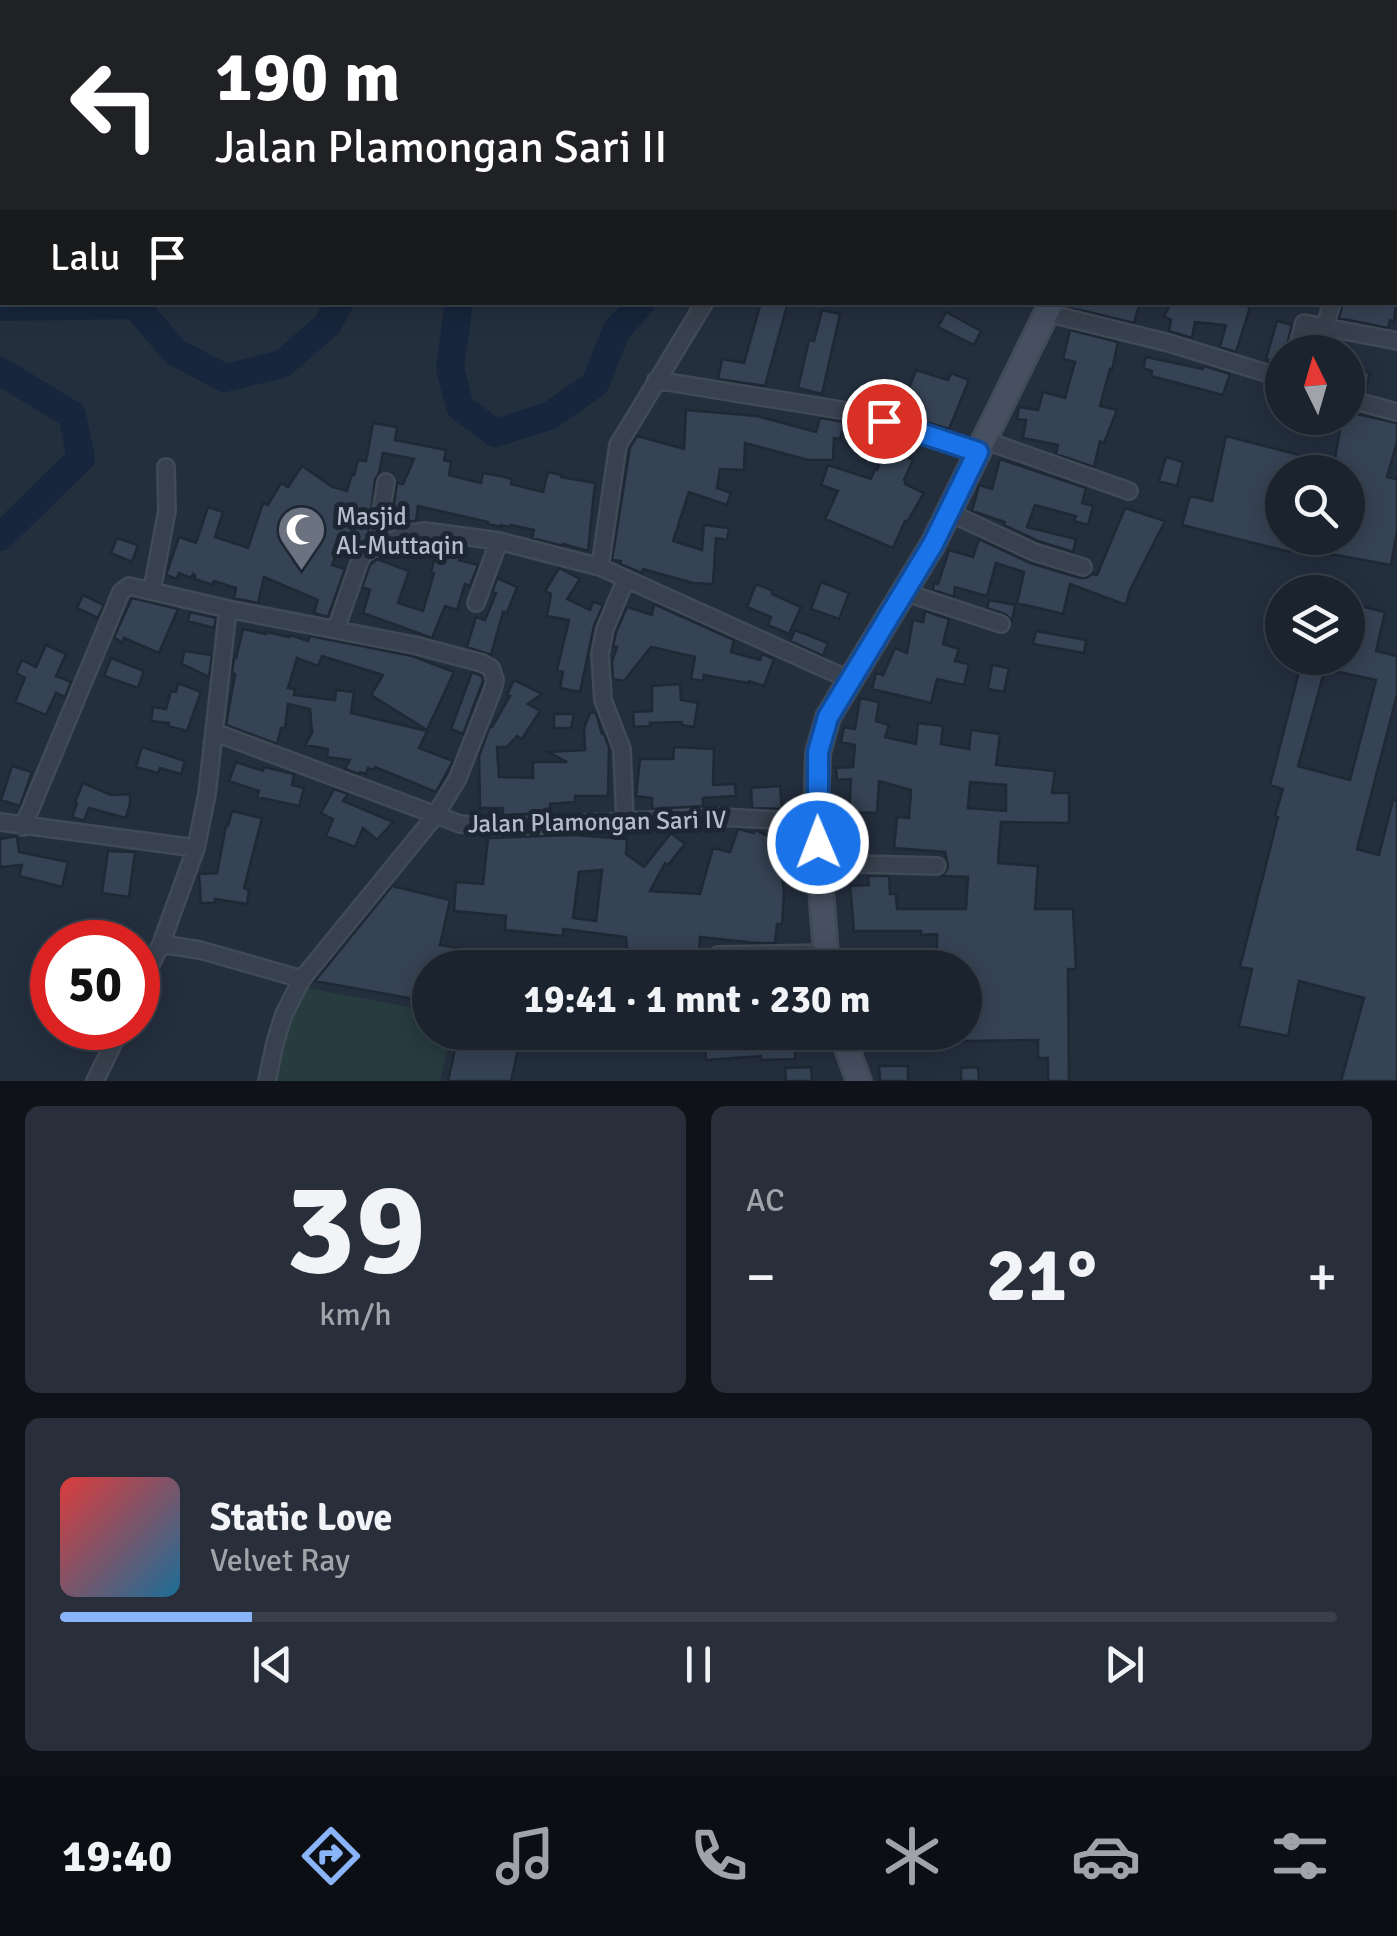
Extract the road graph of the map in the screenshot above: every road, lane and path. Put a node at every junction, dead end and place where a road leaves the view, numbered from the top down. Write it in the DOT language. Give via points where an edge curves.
graph roads {
  1 [pos="702,305"];
  2 [pos="1331,305"];
  3 [pos="1049,308"];
  4 [pos="1325,326"];
  5 [pos="1301,335"];
  6 [pos="1397,341"];
  7 [pos="1265,373"];
  8 [pos="656,380"];
  9 [pos="1365,404"];
  10 [pos="1397,412"];
  11 [pos="981,446"];
  12 [pos="166,466"];
  13 [pos="386,482"];
  14 [pos="1129,491"];
  15 [pos="948,512"];
  16 [pos="499,541"];
  17 [pos="379,545"];
  18 [pos="600,566"];
  19 [pos="1083,567"];
  20 [pos="626,578"];
  21 [pos="152,590"];
  22 [pos="904,592"];
  23 [pos="476,603"];
  24 [pos="228,609"];
  25 [pos="1002,624"];
  26 [pos="336,629"];
  27 [pos="850,680"];
  28 [pos="214,732"];
  29 [pos="435,816"];
  30 [pos="625,820"];
  31 [pos="0,822"];
  32 [pos="816,822"];
  33 [pos="23,827"];
  34 [pos="196,848"];
  35 [pos="819,864"];
  36 [pos="937,866"];
  37 [pos="161,944"];
  38 [pos="825,950"];
  39 [pos="302,979"];
  40 [pos="110,1050"];
  41 [pos="848,1050"];
  42 [pos="95,1081"];
  43 [pos="267,1081"];
  44 [pos="859,1081"];
  1 -- 8 [label="street"];
  2 -- 4 [label="street"];
  3 -- 7 [label="street"];
  3 -- 11 [label="main road"];
  4 -- 5 [label="street" via="1304,323"];
  4 -- 6 [label="street"];
  8 -- 11 [label="street" via="853,412"];
  8 -- 18 [label="street" via="618,444"];
  9 -- 10 [label="street"];
  11 -- 14 [label="street"];
  11 -- 15 [label="main road"];
  12 -- 21 [label="street" via="167,511"];
  13 -- 17 [label="street"];
  15 -- 19 [label="street"];
  15 -- 22 [label="main road"];
  16 -- 17 [label="street" via="425,531"];
  16 -- 18 [label="street"];
  16 -- 23 [label="street"];
  17 -- 26 [label="street" via="360,560"];
  18 -- 20 [label="street"];
  20 -- 27 [label="street"];
  20 -- 30 [label="street" via="600,654 603,700 622,749"];
  21 -- 24 [label="street"];
  21 -- 33 [label="street" via="128,586 122,592"];
  22 -- 25 [label="street"];
  22 -- 27 [label="main road"];
  24 -- 26 [label="street"];
  24 -- 28 [label="street"];
  26 -- 29 [label="street" via="491,668 493,689 458,778"];
  27 -- 32 [label="main road" via="821,738"];
  28 -- 29 [label="street, Jalan Plamongan Sari IV"];
  28 -- 34 [label="street"];
  29 -- 30 [label="street, Jalan Plamongan Sari IV" via="475,826"];
  29 -- 39 [label="street"];
  30 -- 32 [label="street, Jalan Plamongan Sari IV"];
  31 -- 33 [label="street"];
  32 -- 35 [label="main road"];
  33 -- 34 [label="street"];
  34 -- 37 [label="street"];
  35 -- 36 [label="street"];
  35 -- 38 [label="main road"];
  37 -- 39 [label="street"];
  39 -- 43 [label="street" via="274,1042"];
  40 -- 42 [label="street"];
  41 -- 44 [label="main road"];
}
